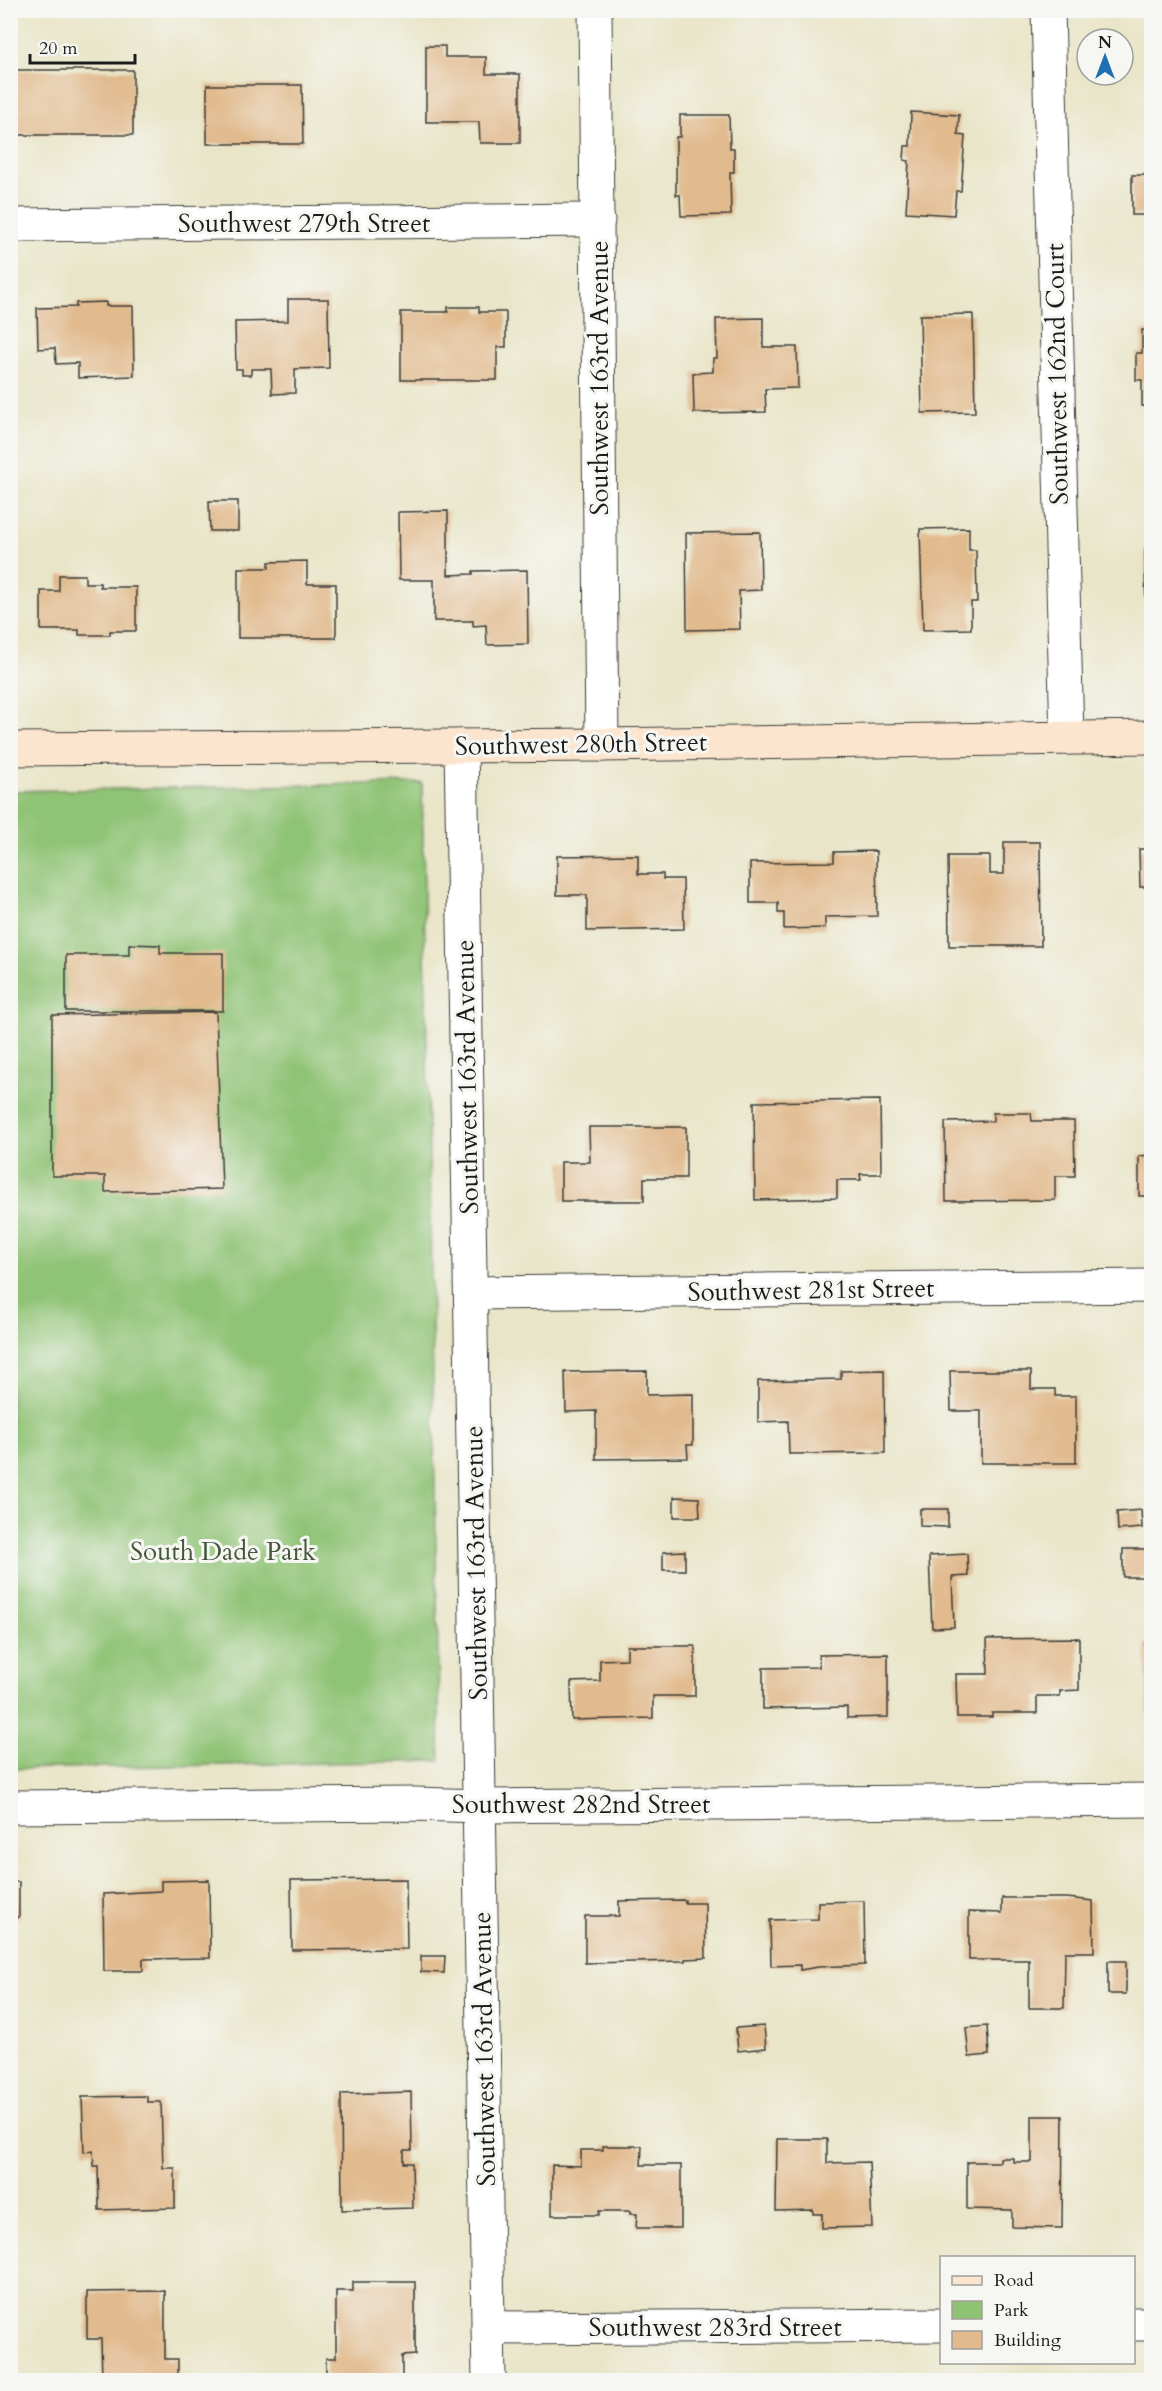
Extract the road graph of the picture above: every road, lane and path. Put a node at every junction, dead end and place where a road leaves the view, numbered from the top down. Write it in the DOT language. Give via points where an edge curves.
graph roads {
  1 [pos="595,10"];
  2 [pos="1048,10"];
  3 [pos="598,220"];
  4 [pos="10,225"];
  5 [pos="1152,737"];
  6 [pos="1067,738"];
  7 [pos="602,745"];
  8 [pos="461,746"];
  9 [pos="10,749"];
  10 [pos="1152,1286"];
  11 [pos="471,1293"];
  12 [pos="1152,1800"];
  13 [pos="480,1806"];
  14 [pos="10,1807"];
  15 [pos="1135,2324"];
  16 [pos="1152,2324"];
  17 [pos="940,2325"];
  18 [pos="488,2328"];
  19 [pos="489,2380"];
  1 -- 3 [label="street, Southwest 163rd Avenue"];
  2 -- 6 [label="street, Southwest 162nd Court"];
  3 -- 4 [label="street, Southwest 279th Street"];
  3 -- 7 [label="street, Southwest 163rd Avenue"];
  5 -- 6 [label="street, Southwest 280th Street"];
  6 -- 7 [label="street, Southwest 280th Street"];
  7 -- 8 [label="street, Southwest 280th Street"];
  8 -- 9 [label="street, Southwest 280th Street"];
  8 -- 11 [label="street, Southwest 163rd Avenue"];
  10 -- 11 [label="street, Southwest 281st Street"];
  11 -- 13 [label="street, Southwest 163rd Avenue"];
  12 -- 13 [label="street, Southwest 282nd Street"];
  13 -- 14 [label="street, Southwest 282nd Street"];
  13 -- 18 [label="street, Southwest 163rd Avenue"];
  15 -- 16 [label="street"];
  17 -- 18 [label="street, Southwest 283rd Street"];
  18 -- 19 [label="street, Southwest 163rd Avenue"];
}
